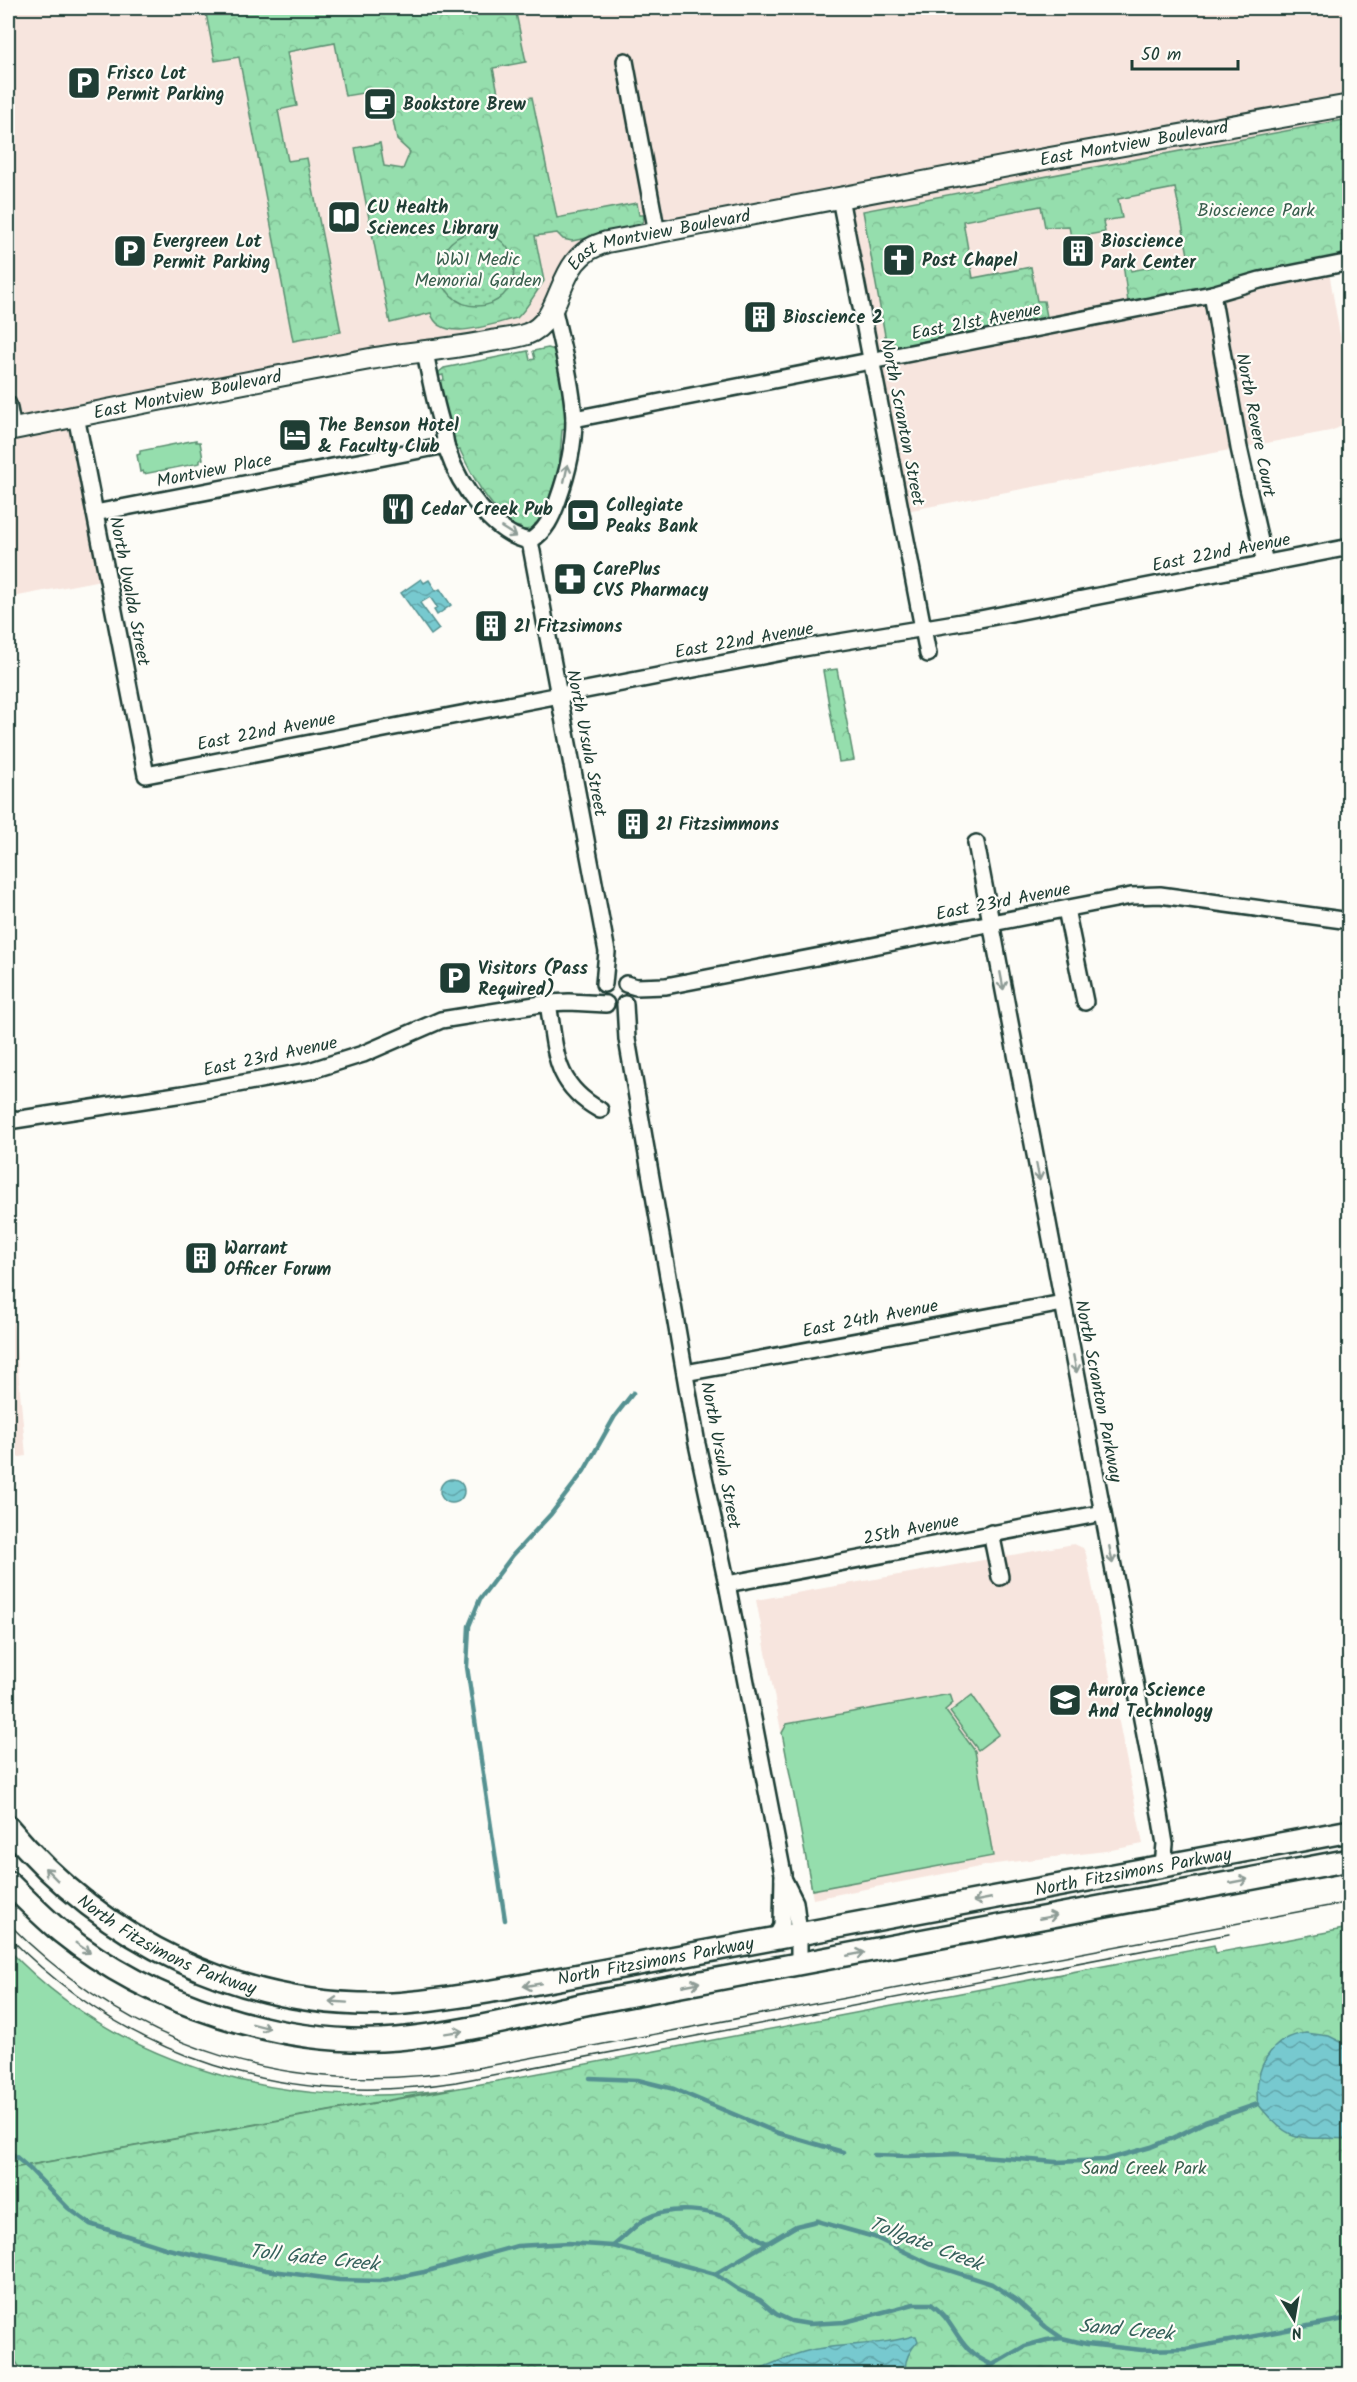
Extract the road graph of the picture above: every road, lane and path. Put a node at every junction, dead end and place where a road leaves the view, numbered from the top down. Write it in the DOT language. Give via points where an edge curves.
graph roads {
  1 [pos="625,61"];
  2 [pos="1350,105"];
  3 [pos="840,198"];
  4 [pos="657,233"];
  5 [pos="1350,262"];
  6 [pos="1212,294"];
  7 [pos="553,306"];
  8 [pos="424,352"];
  9 [pos="872,361"];
  10 [pos="8,404"];
  11 [pos="76,416"];
  12 [pos="574,419"];
  13 [pos="10,429"];
  14 [pos="446,445"];
  15 [pos="95,513"];
  16 [pos="530,541"];
  17 [pos="1350,547"];
  18 [pos="1265,563"];
  19 [pos="923,629"];
  20 [pos="928,654"];
  21 [pos="558,695"];
  22 [pos="146,775"];
  23 [pos="976,843"];
  24 [pos="1066,909"];
  25 [pos="1350,921"];
  26 [pos="991,923"];
  27 [pos="608,952"];
  28 [pos="624,982"];
  29 [pos="604,985"];
  30 [pos="666,986"];
  31 [pos="569,1002"];
  32 [pos="1085,1002"];
  33 [pos="548,1003"];
  34 [pos="626,1003"];
  35 [pos="607,1005"];
  36 [pos="627,1039"];
  37 [pos="600,1110"];
  38 [pos="8,1121"];
  39 [pos="1063,1303"];
  40 [pos="685,1373"];
  41 [pos="1103,1513"];
  42 [pos="991,1533"];
  43 [pos="1000,1576"];
  44 [pos="727,1584"];
  45 [pos="8,1827"];
  46 [pos="1350,1831"];
  47 [pos="1350,1860"];
  48 [pos="1163,1866"];
  49 [pos="783,1877"];
  50 [pos="8,1882"];
  51 [pos="799,1933"];
  52 [pos="775,1939"];
  53 [pos="798,1964"];
  1 -- 4 [label="street"];
  2 -- 3 [label="street, East Montview Boulevard"];
  3 -- 4 [label="street, East Montview Boulevard"];
  3 -- 9 [label="street, North Scranton Street"];
  4 -- 7 [label="street, East Montview Boulevard" via="599,244 585,251 573,264"];
  5 -- 6 [label="street, East 21st Avenue"];
  6 -- 9 [label="street, East 21st Avenue"];
  6 -- 18 [label="street, North Revere Court" via="1239,448"];
  7 -- 8 [label="street, East Montview Boulevard" via="538,327 527,334"];
  7 -- 12 [label="street"];
  8 -- 11 [label="street, East Montview Boulevard"];
  8 -- 14 [label="street"];
  9 -- 12 [label="street, East 21st Avenue"];
  9 -- 19 [label="street, North Scranton Street"];
  10 -- 13 [label="street"];
  11 -- 13 [label="street, East Montview Boulevard"];
  11 -- 15 [label="street, North Uvalda Street"];
  16 -- 12 [label="street, one-way" via="555,512 567,470"];
  14 -- 15 [label="street, Montview Place"];
  14 -- 16 [label="street, one-way" via="481,508 514,536"];
  15 -- 22 [label="street, North Uvalda Street"];
  16 -- 21 [label="street, North Ursula Street"];
  17 -- 18 [label="street, East 22nd Avenue"];
  18 -- 19 [label="street, East 22nd Avenue"];
  19 -- 20 [label="street, North Scranton Street"];
  19 -- 21 [label="street, East 22nd Avenue"];
  21 -- 22 [label="street, East 22nd Avenue"];
  21 -- 27 [label="street, North Ursula Street"];
  23 -- 26 [label="street, North Scranton Parkway"];
  24 -- 25 [label="street, East 23rd Avenue" via="1131,896 1160,895"];
  24 -- 26 [label="street, East 23rd Avenue"];
  24 -- 32 [label="street"];
  26 -- 30 [label="street, East 23rd Avenue"];
  26 -- 39 [label="street, North Scranton Parkway, one-way"];
  27 -- 28 [label="street, North Ursula Street"];
  27 -- 29 [label="street, North Ursula Street"];
  28 -- 29 [label="street" via="612,980"];
  28 -- 30 [label="street, East 23rd Avenue" via="636,987"];
  28 -- 34 [label="street" via="630,993"];
  29 -- 31 [label="street, East 23rd Avenue"];
  29 -- 35 [label="street" via="602,998"];
  30 -- 34 [label="street, East 23rd Avenue"];
  31 -- 33 [label="street, East 23rd Avenue"];
  31 -- 35 [label="street, East 23rd Avenue"];
  33 -- 37 [label="street" via="562,1074 574,1092"];
  33 -- 38 [label="street, East 23rd Avenue" via="441,1020 354,1057 287,1076"];
  34 -- 35 [label="street" via="616,1008"];
  34 -- 36 [label="street, North Ursula Street"];
  35 -- 36 [label="street, North Ursula Street"];
  36 -- 40 [label="street, North Ursula Street"];
  39 -- 40 [label="street, East 24th Avenue"];
  39 -- 41 [label="street, North Scranton Parkway, one-way"];
  40 -- 44 [label="street, North Ursula Street"];
  41 -- 42 [label="street, 25th Avenue"];
  41 -- 48 [label="street, North Scranton Parkway, one-way" via="1165,1844"];
  42 -- 43 [label="street"];
  42 -- 44 [label="street, 25th Avenue"];
  44 -- 49 [label="street, North Ursula Street"];
  52 -- 45 [label="main road, North Fitzsimons Parkway, one-way" via="437,2000 362,2004 308,1998 205,1972 135,1938 85,1904"];
  46 -- 48 [label="main road, North Fitzsimons Parkway"];
  53 -- 47 [label="main road, North Fitzsimons Parkway, one-way"];
  48 -- 51 [label="main road, North Fitzsimons Parkway, one-way"];
  49 -- 51 [label="street, North Ursula Street" via="795,1902"];
  49 -- 52 [label="street, North Ursula Street" via="782,1926"];
  50 -- 53 [label="main road, North Fitzsimons Parkway, one-way" via="62,1933 160,1992 228,2017 328,2038 394,2039 448,2033"];
  51 -- 52 [label="main road, North Fitzsimons Parkway"];
  51 -- 53 [label="street, North Ursula Street"];
}
